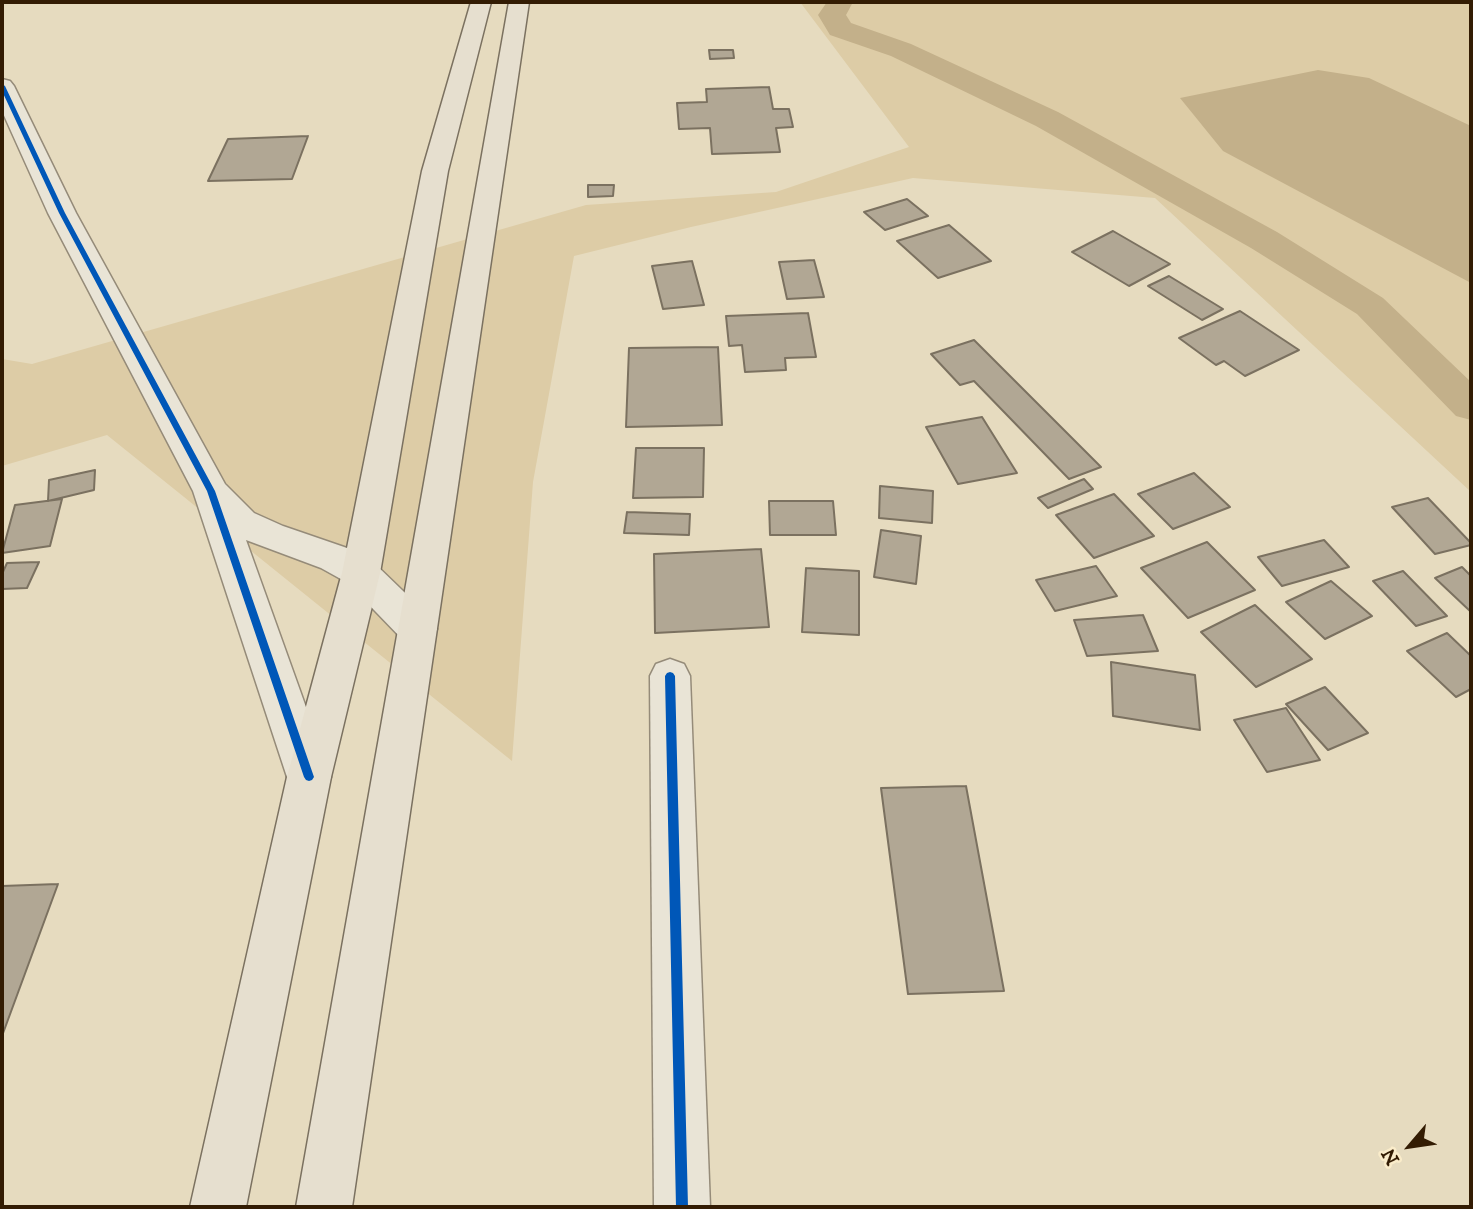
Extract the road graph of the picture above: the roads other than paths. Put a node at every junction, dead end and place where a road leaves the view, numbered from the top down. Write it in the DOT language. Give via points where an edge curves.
graph roads {
  1 [pos="481,2"];
  2 [pos="519,2"];
  3 [pos="2,86"];
  4 [pos="211,491"];
  5 [pos="361,573"];
  6 [pos="417,629"];
  7 [pos="670,676"];
  8 [pos="309,777"];
  9 [pos="218,1207"];
  10 [pos="324,1207"];
  11 [pos="682,1207"];
  1 -- 5 [label="main road" via="435,172"];
  2 -- 6 [label="main road"];
  3 -- 4 [label="street" via="62,213"];
  4 -- 5 [label="street" via="241,522"];
  4 -- 8 [label="street"];
  5 -- 6 [label="street"];
  5 -- 8 [label="main road"];
  6 -- 10 [label="main road"];
  7 -- 11 [label="street"];
  8 -- 9 [label="main road"];
}
